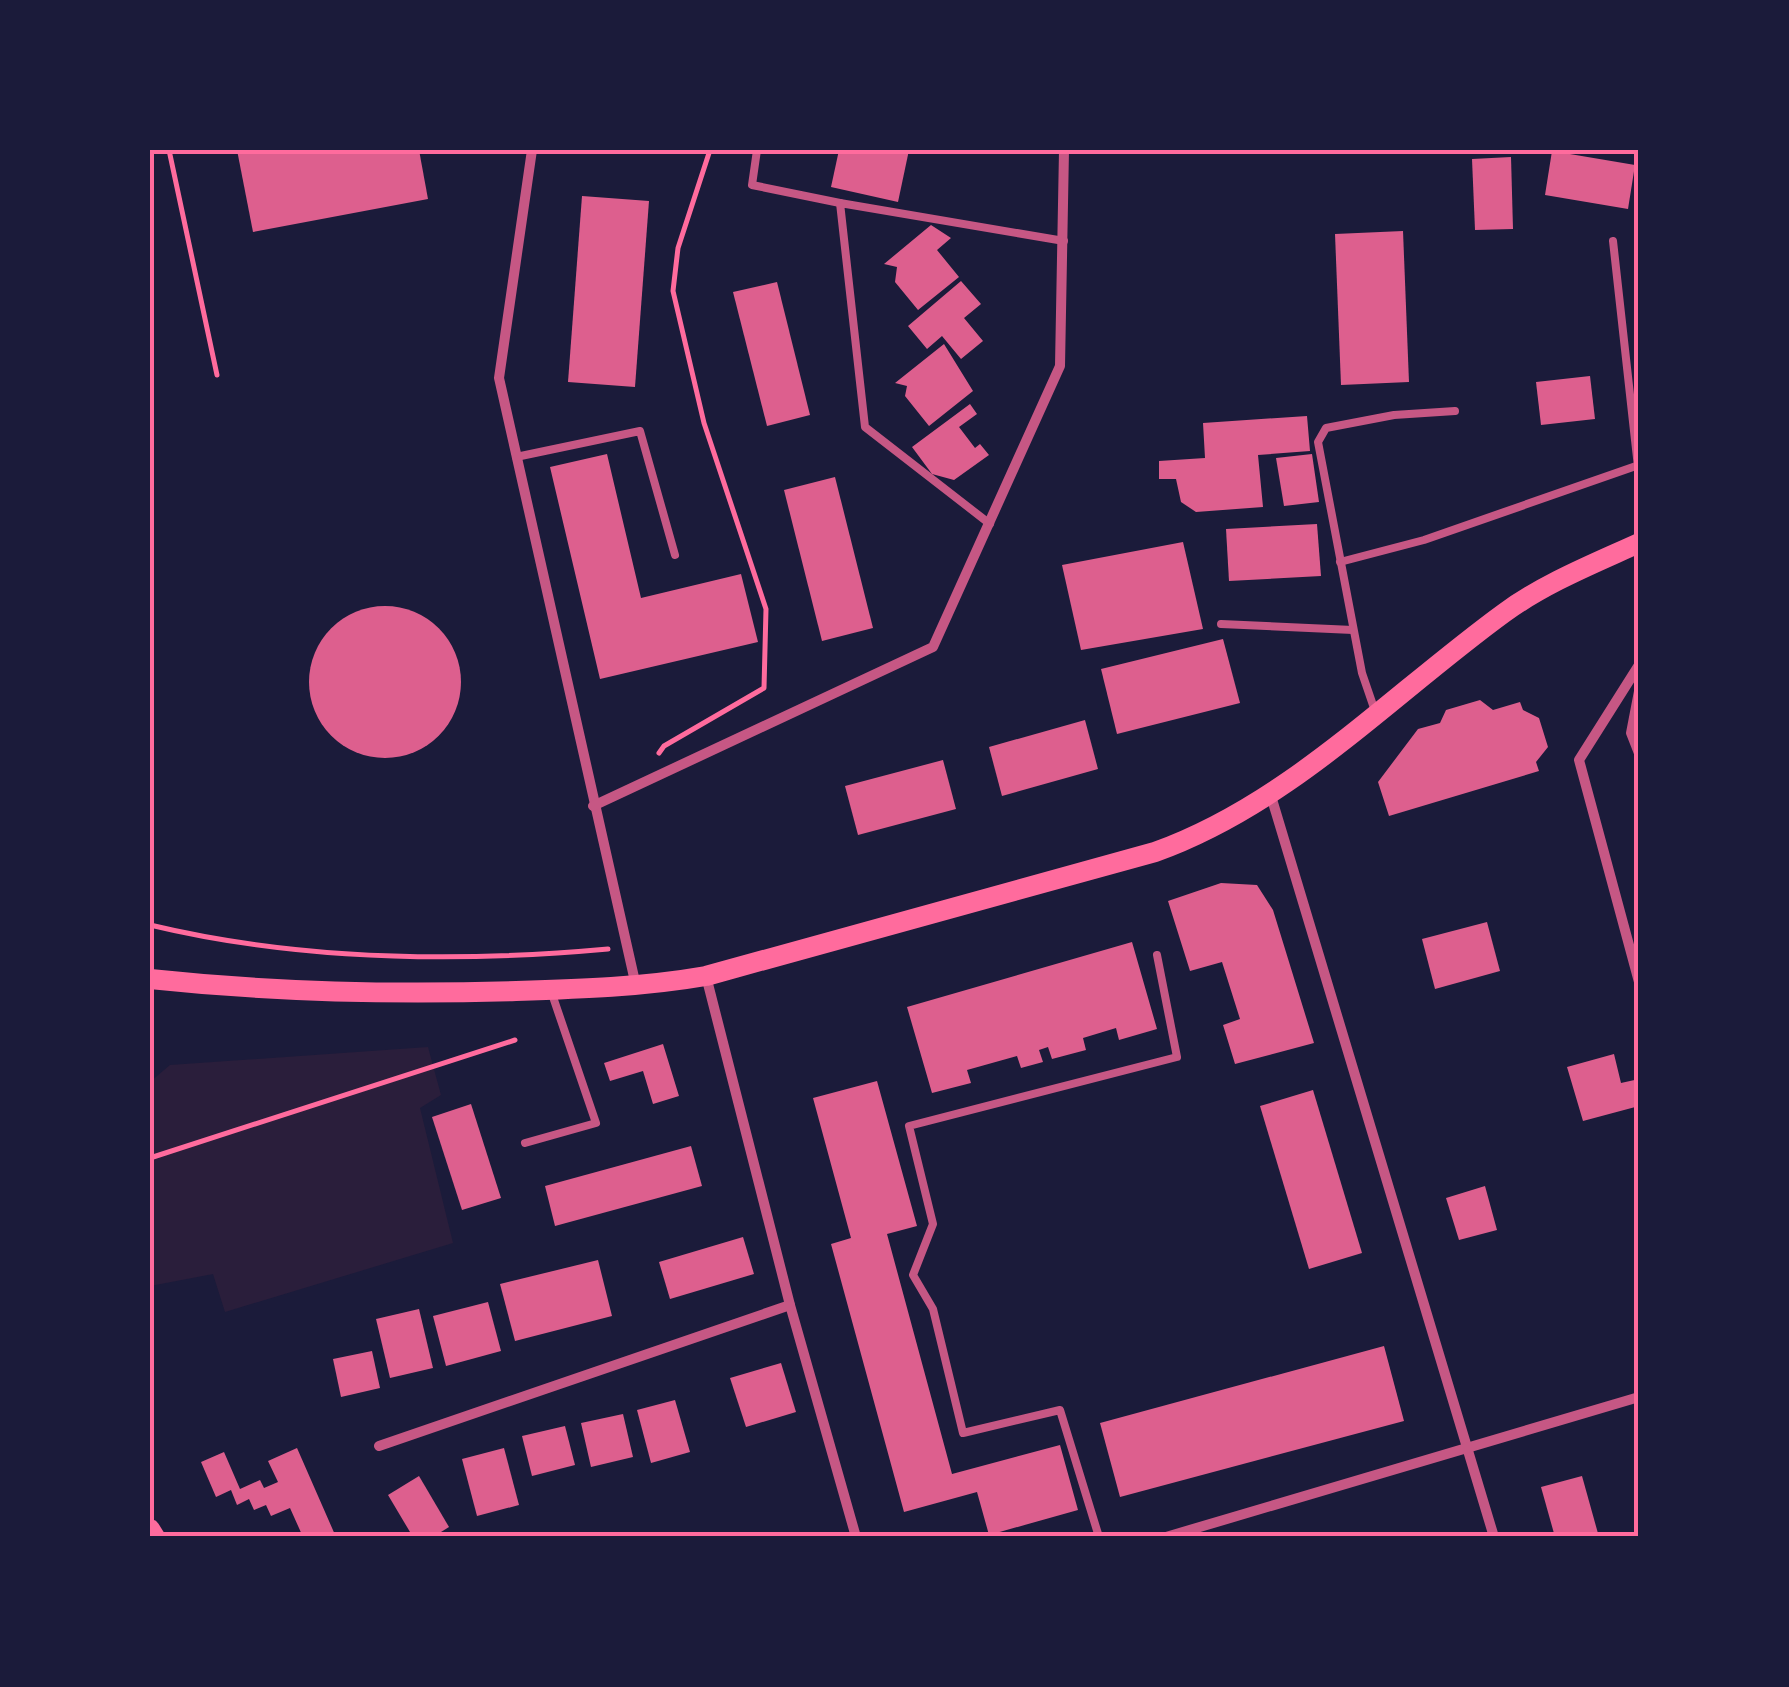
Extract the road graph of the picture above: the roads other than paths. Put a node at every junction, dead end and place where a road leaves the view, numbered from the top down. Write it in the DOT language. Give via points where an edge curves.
graph roads {
  1 [pos="532,150"];
  2 [pos="757,150"];
  3 [pos="1064,150"];
  4 [pos="840,203"];
  5 [pos="1064,240"];
  6 [pos="1613,241"];
  7 [pos="1455,411"];
  8 [pos="516,457"];
  9 [pos="1636,466"];
  10 [pos="1639,476"];
  11 [pos="990,524"];
  12 [pos="1639,543"];
  13 [pos="675,556"];
  14 [pos="1340,562"];
  15 [pos="1221,624"];
  16 [pos="1353,630"];
  17 [pos="1639,665"];
  18 [pos="1639,686"];
  19 [pos="1375,711"];
  20 [pos="1639,756"];
  21 [pos="1271,796"];
  22 [pos="592,806"];
  23 [pos="1157,955"];
  24 [pos="706,976"];
  25 [pos="150,978"];
  26 [pos="1639,982"];
  27 [pos="636,987"];
  28 [pos="551,990"];
  29 [pos="525,1142"];
  30 [pos="790,1304"];
  31 [pos="1639,1396"];
  32 [pos="380,1446"];
  33 [pos="1469,1448"];
  34 [pos="150,1528"];
  35 [pos="155,1537"];
  36 [pos="856,1537"];
  37 [pos="1099,1537"];
  38 [pos="1169,1537"];
  39 [pos="1494,1537"];
  1 -- 8 [label="street" via="498,378"];
  2 -- 4 [label="lane" via="752,186"];
  3 -- 5 [label="street"];
  4 -- 5 [label="lane"];
  4 -- 11 [label="lane" via="865,427"];
  5 -- 11 [label="street" via="1060,366"];
  6 -- 9 [label="lane"];
  7 -- 14 [label="lane" via="1326,428 1318,442"];
  8 -- 13 [label="lane" via="640,431"];
  8 -- 22 [label="street"];
  9 -- 10 [label="lane"];
  9 -- 14 [label="lane"];
  11 -- 22 [label="street" via="934,646"];
  12 -- 19 [label="main road" via="1507,610"];
  14 -- 16 [label="lane"];
  15 -- 16 [label="lane"];
  16 -- 19 [label="lane"];
  17 -- 26 [label="street" via="1579,760"];
  18 -- 20 [label="lane" via="1630,733"];
  19 -- 21 [label="main road"];
  21 -- 24 [label="main road" via="1206,834 1154,852"];
  21 -- 33 [label="street"];
  22 -- 27 [label="street"];
  23 -- 37 [label="lane" via="1177,1057 908,1126 932,1224 913,1275 933,1309 963,1433 1060,1410"];
  24 -- 27 [label="main road"];
  24 -- 30 [label="street"];
  25 -- 28 [label="main road" via="264,991"];
  27 -- 28 [label="main road"];
  28 -- 29 [label="lane" via="596,1123"];
  30 -- 32 [label="street"];
  30 -- 36 [label="street"];
  31 -- 33 [label="street"];
  33 -- 38 [label="street"];
  33 -- 39 [label="street"];
  34 -- 35 [label="main road"];
}
